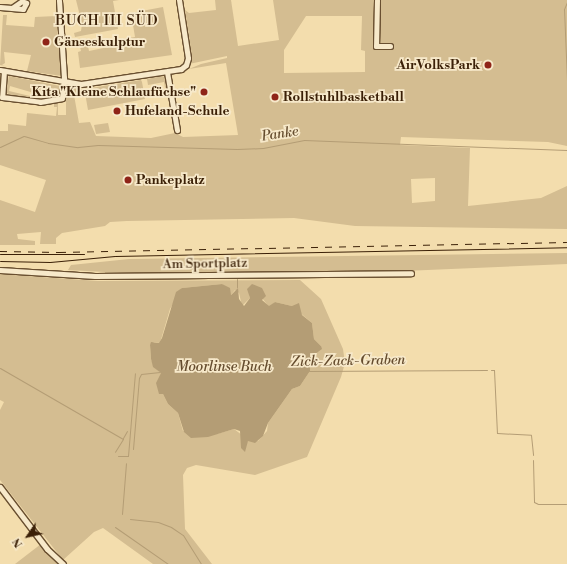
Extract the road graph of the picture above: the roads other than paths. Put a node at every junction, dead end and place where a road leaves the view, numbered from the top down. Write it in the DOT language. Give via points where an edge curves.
graph roads {
  1 [pos="59,0"];
  2 [pos="179,0"];
  3 [pos="377,0"];
  4 [pos="0,7"];
  5 [pos="12,8"];
  6 [pos="390,46"];
  7 [pos="2,71"];
  8 [pos="167,72"];
  9 [pos="62,83"];
  10 [pos="177,130"];
  11 [pos="0,270"];
  12 [pos="411,272"];
  13 [pos="0,487"];
  14 [pos="63,564"];
  1 -- 9 [label="street"];
  2 -- 8 [label="street" via="188,61 183,68"];
  3 -- 6 [label="street" via="376,46"];
  4 -- 5 [label="street"];
  7 -- 9 [label="street"];
  7 -- 9 [label="street" via="2,97 40,102 62,98"];
  8 -- 9 [label="street" via="92,84"];
  8 -- 10 [label="street"];
  11 -- 12 [label="street, Am Sportplatz" via="95,276"];
  13 -- 14 [label="street" via="47,549"];
}
